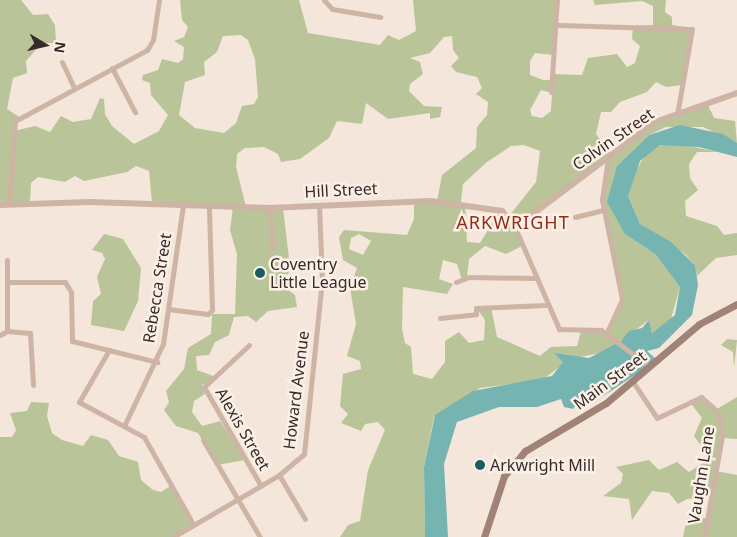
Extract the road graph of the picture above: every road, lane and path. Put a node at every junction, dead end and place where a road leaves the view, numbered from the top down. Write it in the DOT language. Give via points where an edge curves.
graph roads {
  1 [pos="159,0"];
  2 [pos="324,0"];
  3 [pos="557,0"];
  4 [pos="380,17"];
  5 [pos="558,24"];
  6 [pos="62,62"];
  7 [pos="112,68"];
  8 [pos="74,88"];
  9 [pos="552,92"];
  10 [pos="737,93"];
  11 [pos="135,112"];
  12 [pos="677,115"];
  13 [pos="608,158"];
  14 [pos="9,203"];
  15 [pos="0,205"];
  16 [pos="183,206"];
  17 [pos="209,206"];
  18 [pos="319,206"];
  19 [pos="270,208"];
  20 [pos="604,210"];
  21 [pos="575,217"];
  22 [pos="514,223"];
  23 [pos="272,248"];
  24 [pos="7,260"];
  25 [pos="535,278"];
  26 [pos="7,282"];
  27 [pos="456,282"];
  28 [pos="737,304"];
  29 [pos="546,305"];
  30 [pos="168,308"];
  31 [pos="440,318"];
  32 [pos="7,331"];
  33 [pos="606,334"];
  34 [pos="0,335"];
  35 [pos="249,344"];
  36 [pos="109,350"];
  37 [pos="157,362"];
  38 [pos="650,368"];
  39 [pos="633,382"];
  40 [pos="33,385"];
  41 [pos="124,426"];
  42 [pos="203,440"];
  43 [pos="279,475"];
  44 [pos="260,486"];
  45 [pos="237,499"];
  46 [pos="305,519"];
  47 [pos="193,524"];
  48 [pos="173,537"];
  49 [pos="260,537"];
  50 [pos="484,537"];
  51 [pos="704,537"];
  1 -- 7 [label="street" via="150,46"];
  2 -- 4 [label="street" via="332,9"];
  3 -- 5 [label="street"];
  5 -- 9 [label="street"];
  5 -- 12 [label="street" via="692,28"];
  6 -- 8 [label="street"];
  7 -- 8 [label="street"];
  7 -- 11 [label="street"];
  8 -- 14 [label="street" via="15,121"];
  10 -- 12 [label="street, Colvin Street"];
  12 -- 13 [label="street, Colvin Street" via="655,122"];
  13 -- 20 [label="street" via="602,188"];
  13 -- 22 [label="street, Colvin Street"];
  14 -- 15 [label="street, Hill Street"];
  14 -- 16 [label="street, Hill Street"];
  16 -- 17 [label="street, Hill Street"];
  16 -- 30 [label="street, Rebecca Street"];
  17 -- 19 [label="street, Hill Street"];
  17 -- 30 [label="street" via="212,310 208,314"];
  18 -- 19 [label="street, Hill Street"];
  18 -- 22 [label="street, Hill Street" via="460,202 502,211"];
  18 -- 43 [label="street, Howard Avenue" via="322,280 304,454"];
  19 -- 23 [label="street"];
  20 -- 21 [label="street"];
  20 -- 33 [label="street" via="622,299"];
  22 -- 25 [label="street"];
  24 -- 26 [label="street"];
  25 -- 27 [label="street" via="469,277"];
  25 -- 29 [label="street"];
  26 -- 32 [label="street"];
  26 -- 36 [label="street" via="68,284 72,340"];
  28 -- 38 [label="main road, Main Street" via="713,314"];
  29 -- 31 [label="street" via="476,308 476,314"];
  29 -- 33 [label="street" via="565,332"];
  30 -- 37 [label="street, Rebecca Street"];
  32 -- 34 [label="street"];
  32 -- 40 [label="street" via="30,333"];
  33 -- 38 [label="street"];
  35 -- 44 [label="street, Alexis Street" via="204,387"];
  36 -- 37 [label="street"];
  36 -- 41 [label="street" via="79,402"];
  37 -- 41 [label="street, Rebecca Street"];
  38 -- 39 [label="main road, Main Street"];
  39 -- 50 [label="main road, Main Street" via="515,461 494,496"];
  39 -- 51 [label="street, Vaughn Lane" via="657,418 701,397 723,422"];
  41 -- 47 [label="street" via="144,437"];
  42 -- 45 [label="street"];
  43 -- 44 [label="street, Howard Avenue"];
  43 -- 46 [label="street"];
  44 -- 45 [label="street, Howard Avenue"];
  45 -- 47 [label="street, Howard Avenue"];
  45 -- 49 [label="street"];
  47 -- 48 [label="street, Howard Avenue"];
}
